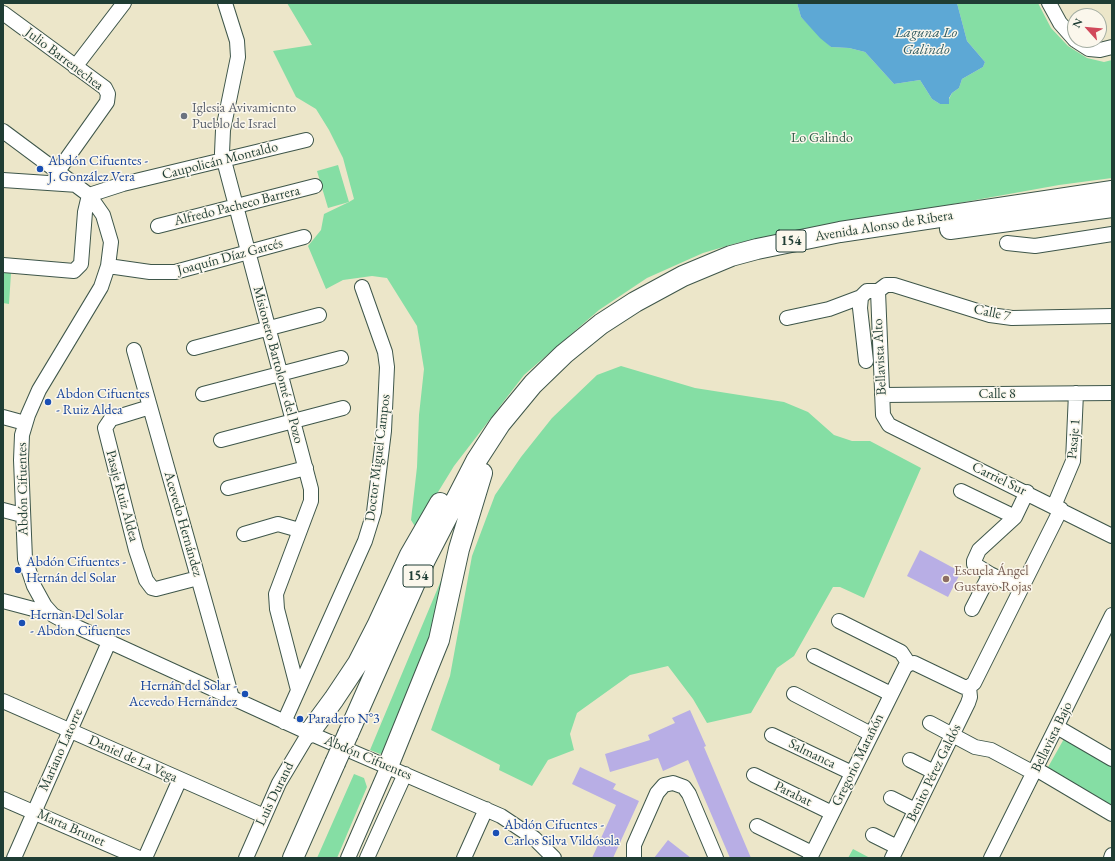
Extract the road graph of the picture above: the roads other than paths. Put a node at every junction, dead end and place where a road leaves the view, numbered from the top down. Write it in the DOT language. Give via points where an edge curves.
graph roads {
  1 [pos="124,3"];
  2 [pos="225,3"];
  3 [pos="1049,3"];
  4 [pos="3,13"];
  5 [pos="1067,31"];
  6 [pos="1112,47"];
  7 [pos="1087,48"];
  8 [pos="75,67"];
  9 [pos="3,131"];
  10 [pos="306,140"];
  11 [pos="223,159"];
  12 [pos="58,171"];
  13 [pos="3,180"];
  14 [pos="78,185"];
  15 [pos="315,186"];
  16 [pos="1112,187"];
  17 [pos="1112,191"];
  18 [pos="89,195"];
  19 [pos="1075,196"];
  20 [pos="236,206"];
  21 [pos="1112,207"];
  22 [pos="158,226"];
  23 [pos="1112,234"];
  24 [pos="304,237"];
  25 [pos="1007,243"];
  26 [pos="248,253"];
  27 [pos="3,265"];
  28 [pos="108,266"];
  29 [pos="362,287"];
  30 [pos="878,291"];
  31 [pos="861,297"];
  32 [pos="319,315"];
  33 [pos="1112,316"];
  34 [pos="787,318"];
  35 [pos="268,328"];
  36 [pos="194,348"];
  37 [pos="134,350"];
  38 [pos="340,358"];
  39 [pos="866,361"];
  40 [pos="281,374"];
  41 [pos="1076,393"];
  42 [pos="1112,393"];
  43 [pos="203,394"];
  44 [pos="882,395"];
  45 [pos="150,407"];
  46 [pos="343,408"];
  47 [pos="3,417"];
  48 [pos="294,421"];
  49 [pos="886,422"];
  50 [pos="25,423"];
  51 [pos="500,424"];
  52 [pos="221,440"];
  53 [pos="306,468"];
  54 [pos="482,473"];
  55 [pos="228,488"];
  56 [pos="961,490"];
  57 [pos="1027,492"];
  58 [pos="1057,507"];
  59 [pos="3,510"];
  60 [pos="22,514"];
  61 [pos="1015,517"];
  62 [pos="299,530"];
  63 [pos="244,534"];
  64 [pos="1112,536"];
  65 [pos="990,574"];
  66 [pos="198,578"];
  67 [pos="1021,589"];
  68 [pos="3,601"];
  69 [pos="972,609"];
  70 [pos="48,610"];
  71 [pos="1112,615"];
  72 [pos="839,621"];
  73 [pos="109,642"];
  74 [pos="814,656"];
  75 [pos="909,664"];
  76 [pos="969,687"];
  77 [pos="298,690"];
  78 [pos="794,694"];
  79 [pos="891,694"];
  80 [pos="232,698"];
  81 [pos="3,701"];
  82 [pos="284,722"];
  83 [pos="930,723"];
  84 [pos="1057,727"];
  85 [pos="70,731"];
  86 [pos="309,733"];
  87 [pos="772,734"];
  88 [pos="871,734"];
  89 [pos="953,735"];
  90 [pos="354,737"];
  91 [pos="1112,759"];
  92 [pos="910,760"];
  93 [pos="342,766"];
  94 [pos="396,770"];
  95 [pos="1035,771"];
  96 [pos="934,772"];
  97 [pos="852,773"];
  98 [pos="754,775"];
  99 [pos="180,780"];
  100 [pos="891,798"];
  101 [pos="3,799"];
  102 [pos="486,809"];
  103 [pos="916,810"];
  104 [pos="34,812"];
  105 [pos="832,813"];
  106 [pos="1112,814"];
  107 [pos="264,816"];
  108 [pos="757,826"];
  109 [pos="873,835"];
  110 [pos="894,853"];
  111 [pos="811,856"];
  112 [pos="14,858"];
  113 [pos="139,858"];
  114 [pos="145,858"];
  115 [pos="246,858"];
  116 [pos="293,858"];
  117 [pos="308,858"];
  118 [pos="348,858"];
  119 [pos="367,858"];
  120 [pos="464,858"];
  121 [pos="554,858"];
  122 [pos="634,858"];
  123 [pos="716,858"];
  124 [pos="991,858"];
  1 -- 8 [label="street"];
  2 -- 11 [label="street, Misionero Bartolomé del Pozo" via="237,41 238,57 223,130"];
  3 -- 5 [label="street"];
  4 -- 8 [label="street, Julio Barrenechea"];
  6 -- 7 [label="street" via="1100,50"];
  8 -- 12 [label="street, Julio Barrenechea" via="104,88 108,100"];
  9 -- 12 [label="street, Abdón Cifuentes"];
  10 -- 11 [label="street, Caupolicán Montaldo"];
  11 -- 18 [label="street, Caupolicán Montaldo"];
  11 -- 20 [label="street, Misionero Bartolomé del Pozo"];
  12 -- 14 [label="street, Abdón Cifuentes"];
  13 -- 14 [label="street"];
  14 -- 18 [label="street, Abdón Cifuentes"];
  15 -- 20 [label="street, Alfredo Pacheco Barrera"];
  16 -- 19 [label="highway"];
  17 -- 19 [label="highway, Avenida Alonso de Ribera / 154"];
  18 -- 27 [label="street" via="85,212 81,264 77,270 72,272"];
  18 -- 28 [label="street, Abdón Cifuentes" via="103,215 109,232 111,248"];
  19 -- 51 [label="highway, Avenida Alonso de Ribera / 154" via="788,242 731,256 705,266 635,302 582,339 542,374"];
  20 -- 22 [label="street, Alfredo Pacheco Barrera"];
  20 -- 26 [label="street, Misionero Bartolomé del Pozo"];
  21 -- 54 [label="highway, Avenida Alonso de Ribera / 154" via="797,253 735,268 694,285 654,305 569,367 522,416"];
  23 -- 25 [label="street" via="1039,246"];
  24 -- 26 [label="street, Joaquín Díaz Garcés"];
  26 -- 28 [label="street, Joaquín Díaz Garcés" via="175,272 150,272"];
  26 -- 35 [label="street, Misionero Bartolomé del Pozo"];
  28 -- 50 [label="street, Abdón Cifuentes" via="97,296 39,390"];
  29 -- 77 [label="street, Doctor Miguel Campos" via="385,352 387,367 384,431 376,502 365,541"];
  30 -- 31 [label="street, Calle 7" via="867,291"];
  30 -- 33 [label="street, Calle 7" via="886,285 894,285 990,315 1012,318"];
  30 -- 44 [label="street, Bellavista Alto"];
  31 -- 34 [label="street, Calle 7" via="829,309"];
  31 -- 39 [label="street"];
  32 -- 35 [label="street"];
  35 -- 36 [label="street"];
  35 -- 40 [label="street, Misionero Bartolomé del Pozo"];
  37 -- 45 [label="street, Acevedo Hernández"];
  38 -- 40 [label="street"];
  40 -- 43 [label="street"];
  40 -- 48 [label="street, Misionero Bartolomé del Pozo"];
  41 -- 42 [label="street, Calle 8"];
  41 -- 44 [label="street, Calle 8"];
  41 -- 58 [label="street, Pasaje 1" via="1073,460"];
  44 -- 49 [label="street, Bellavista Alto"];
  45 -- 66 [label="street, Acevedo Hernández"];
  45 -- 66 [label="street, Pasaje Ruiz Aldea" via="110,419 105,428 138,557 146,580 152,588"];
  46 -- 48 [label="street"];
  47 -- 50 [label="street"];
  48 -- 52 [label="street"];
  48 -- 53 [label="street, Misionero Bartolomé del Pozo"];
  49 -- 57 [label="street, Carriel Sur"];
  50 -- 60 [label="street, Abdón Cifuentes" via="20,460"];
  51 -- 86 [label="highway" via="460,470 404,565 358,663"];
  51 -- 90 [label="highway, Avenida Alonso de Ribera / 154" via="466,478 441,527"];
  53 -- 55 [label="street"];
  53 -- 62 [label="street, Misionero Bartolomé del Pozo" via="312,495"];
  54 -- 90 [label="highway, Avenida Alonso de Ribera / 154"];
  54 -- 94 [label="highway" via="459,549 439,640"];
  56 -- 61 [label="street"];
  57 -- 58 [label="street, Carriel Sur"];
  57 -- 61 [label="street"];
  58 -- 64 [label="street, Carriel Sur"];
  58 -- 67 [label="street, Pasaje 1"];
  59 -- 60 [label="street"];
  60 -- 70 [label="street, Abdón Cifuentes" via="27,568 37,594"];
  61 -- 65 [label="street" via="979,550 974,561 974,564"];
  62 -- 63 [label="street" via="278,524"];
  62 -- 77 [label="street, Misionero Bartolomé del Pozo" via="277,587 276,602"];
  65 -- 67 [label="street"];
  65 -- 69 [label="street"];
  66 -- 80 [label="street, Acevedo Hernández"];
  67 -- 76 [label="street, Pasaje 1" via="974,683"];
  68 -- 70 [label="street" via="37,610"];
  70 -- 73 [label="street, Abdón Cifuentes" via="58,618"];
  71 -- 84 [label="street, Bellavista Bajo"];
  72 -- 75 [label="street" via="901,652"];
  73 -- 80 [label="street, Abdón Cifuentes"];
  73 -- 85 [label="street, Mariano Latorre"];
  74 -- 79 [label="street"];
  75 -- 76 [label="street" via="914,663"];
  75 -- 79 [label="street, Gregorio Marañón" via="904,667"];
  76 -- 89 [label="street, Benito Pérez Galdós" via="970,700"];
  77 -- 82 [label="street"];
  78 -- 88 [label="street"];
  79 -- 88 [label="street, Gregorio Marañón"];
  80 -- 82 [label="street, Abdón Cifuentes"];
  81 -- 85 [label="street, Daniel de La Vega"];
  82 -- 86 [label="street, Abdón Cifuentes"];
  83 -- 89 [label="street"];
  84 -- 91 [label="street"];
  84 -- 95 [label="street, Bellavista Bajo"];
  85 -- 99 [label="street, Daniel de La Vega"];
  85 -- 104 [label="street, Mariano Latorre"];
  86 -- 94 [label="street, Abdón Cifuentes"];
  86 -- 107 [label="street, Luis Durand" via="286,769"];
  87 -- 97 [label="street, Salmanca"];
  88 -- 97 [label="street, Gregorio Marañón"];
  89 -- 95 [label="street" via="975,747 990,750"];
  89 -- 96 [label="street, Benito Pérez Galdós"];
  90 -- 93 [label="highway, Avenida Alonso de Ribera / 154, bridge"];
  92 -- 96 [label="street"];
  93 -- 116 [label="highway, Avenida Alonso de Ribera / 154"];
  93 -- 117 [label="highway, Avenida Alonso de Ribera / 154"];
  94 -- 102 [label="street, Abdón Cifuentes"];
  94 -- 118 [label="street"];
  94 -- 119 [label="street"];
  95 -- 106 [label="street"];
  95 -- 124 [label="street, Bellavista Bajo"];
  96 -- 103 [label="street, Benito Pérez Galdós"];
  97 -- 105 [label="street, Gregorio Marañón"];
  98 -- 105 [label="street, Parabat"];
  99 -- 107 [label="street, Daniel de La Vega"];
  99 -- 114 [label="street"];
  100 -- 103 [label="street"];
  101 -- 104 [label="street, Marta Brunet"];
  102 -- 120 [label="street"];
  102 -- 121 [label="street, Abdón Cifuentes" via="522,830"];
  103 -- 110 [label="street, Benito Pérez Galdós"];
  104 -- 112 [label="street, Mariano Latorre"];
  104 -- 113 [label="street, Marta Brunet"];
  105 -- 111 [label="street, Gregorio Marañón"];
  107 -- 115 [label="street, Luis Durand"];
  108 -- 111 [label="street"];
  109 -- 110 [label="street"];
  122 -- 123 [label="street" via="634,845 657,793 664,785 673,783 684,787 689,794"];
}
